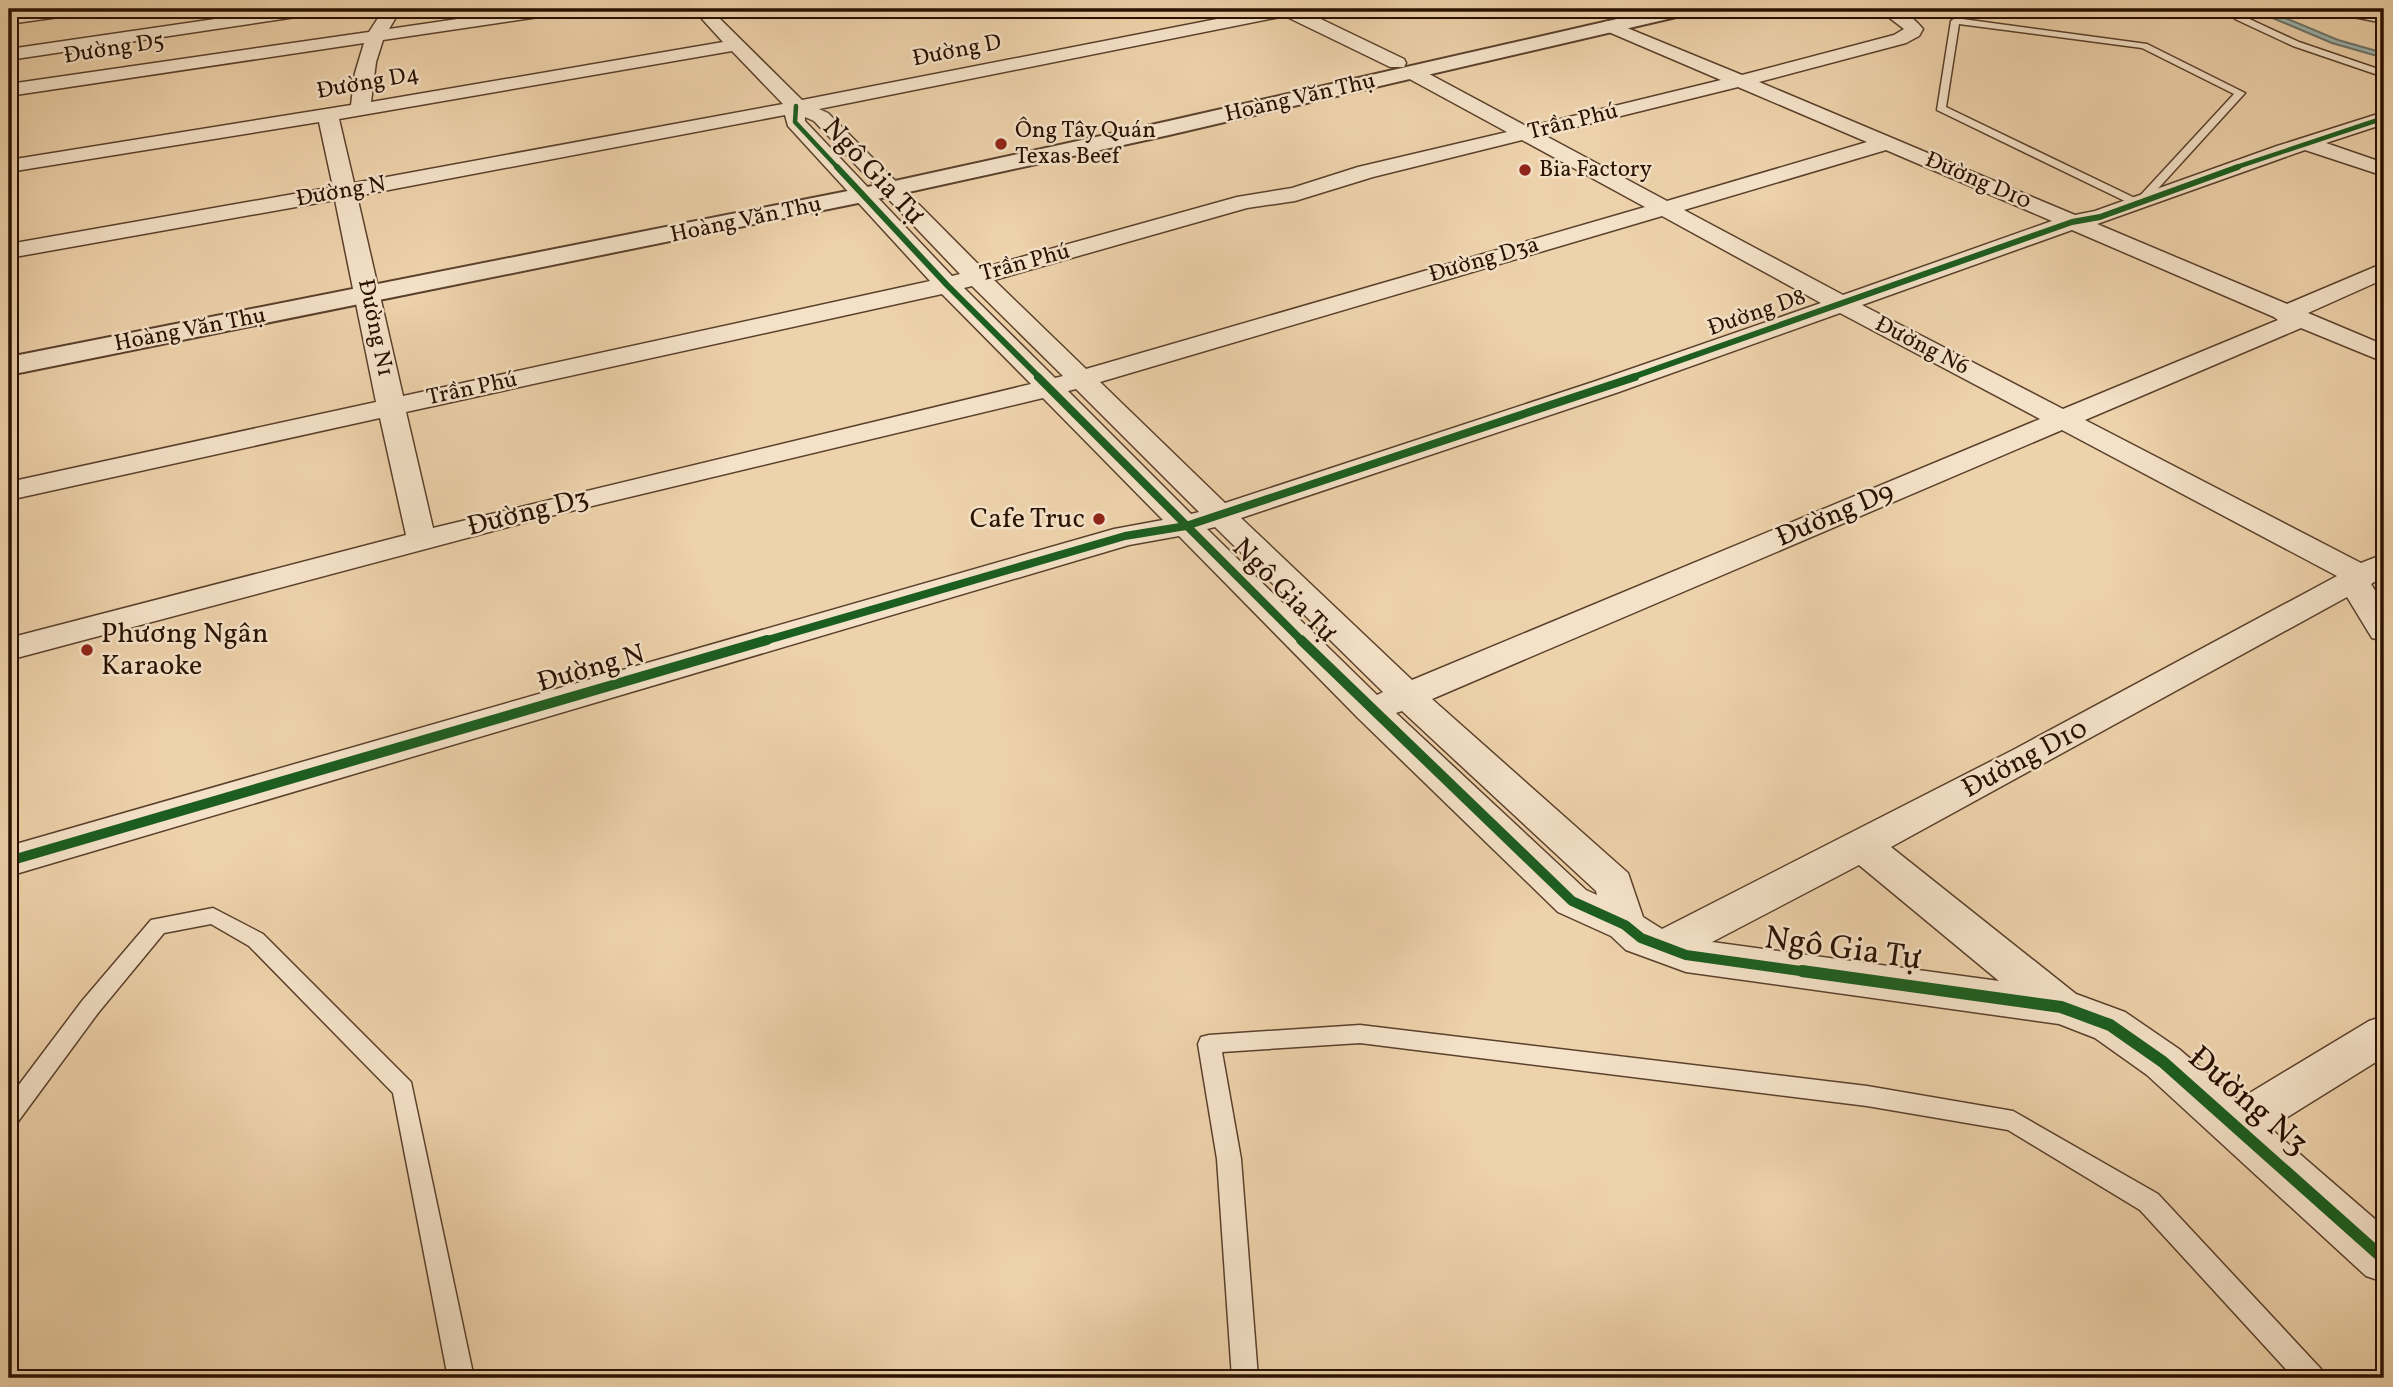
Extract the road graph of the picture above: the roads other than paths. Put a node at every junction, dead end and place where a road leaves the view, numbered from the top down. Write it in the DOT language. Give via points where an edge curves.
graph roads {
  1 [pos="80,9"];
  2 [pos="316,9"];
  3 [pos="395,9"];
  4 [pos="559,9"];
  5 [pos="701,9"];
  6 [pos="1289,9"];
  7 [pos="1631,9"];
  8 [pos="1685,9"];
  9 [pos="2339,9"];
  10 [pos="1889,10"];
  11 [pos="1252,12"];
  12 [pos="1651,12"];
  13 [pos="2240,12"];
  14 [pos="1964,14"];
  15 [pos="1602,18"];
  16 [pos="2384,18"];
  17 [pos="9,19"];
  18 [pos="376,35"];
  19 [pos="735,44"];
  20 [pos="9,55"];
  21 [pos="1404,67"];
  22 [pos="2384,74"];
  23 [pos="1741,81"];
  24 [pos="9,90"];
  25 [pos="796,106"];
  26 [pos="361,109"];
  27 [pos="328,115"];
  28 [pos="2384,118"];
  29 [pos="1523,134"];
  30 [pos="1888,143"];
  31 [pos="2305,143"];
  32 [pos="9,166"];
  33 [pos="2384,170"];
  34 [pos="872,187"];
  35 [pos="346,192"];
  36 [pos="2139,203"];
  37 [pos="1662,208"];
  38 [pos="2072,222"];
  39 [pos="9,251"];
  40 [pos="2384,270"];
  41 [pos="977,277"];
  42 [pos="947,285"];
  43 [pos="367,290"];
  44 [pos="1842,304"];
  45 [pos="2292,317"];
  46 [pos="158,330"];
  47 [pos="9,352"];
  48 [pos="2384,354"];
  49 [pos="9,366"];
  50 [pos="1081,380"];
  51 [pos="1050,388"];
  52 [pos="392,407"];
  53 [pos="2064,419"];
  54 [pos="9,491"];
  55 [pos="1219,514"];
  56 [pos="1186,526"];
  57 [pos="423,540"];
  58 [pos="2366,573"];
  59 [pos="2384,631"];
  60 [pos="9,649"];
  61 [pos="1407,696"];
  62 [pos="1371,710"];
  63 [pos="1863,846"];
  64 [pos="9,861"];
  65 [pos="1625,925"];
  66 [pos="1663,948"];
  67 [pos="2061,1007"];
  68 [pos="2384,1034"];
  69 [pos="9,1116"];
  70 [pos="2236,1125"];
  71 [pos="2384,1259"];
  72 [pos="461,1378"];
  73 [pos="1245,1378"];
  74 [pos="2312,1378"];
  1 -- 17 [label="street"];
  2 -- 20 [label="street"];
  3 -- 18 [label="street"];
  4 -- 18 [label="street, Đường D5"];
  5 -- 19 [label="street, Ngô Gia Tự"];
  6 -- 11 [label="street, Đường D"];
  6 -- 21 [label="street, Đường N6"];
  7 -- 15 [label="street, Hoàng Văn Thụ"];
  8 -- 12 [label="street, Hoàng Văn Thụ"];
  9 -- 16 [label="street"];
  10 -- 14 [label="lane"];
  10 -- 23 [label="street, Trần Phú" via="1910,24 1912,34"];
  11 -- 25 [label="street, Đường D"];
  12 -- 15 [label="street, Hoàng Văn Thụ"];
  13 -- 22 [label="lane" via="2238,17 2296,44"];
  15 -- 21 [label="street, Hoàng Văn Thụ"];
  15 -- 23 [label="street, Đường D10"];
  18 -- 24 [label="street, Đường D5"];
  18 -- 26 [label="street" via="364,70"];
  19 -- 25 [label="street, Ngô Gia Tự"];
  19 -- 26 [label="street, Đường D4"];
  21 -- 29 [label="street, Đường N6"];
  21 -- 34 [label="street, Hoàng Văn Thụ"];
  23 -- 29 [label="street, Trần Phú"];
  23 -- 30 [label="street, Đường D10"];
  25 -- 34 [label="street, Ngô Gia Tự" via="795,122"];
  25 -- 35 [label="street, Đường N"];
  26 -- 27 [label="street, Đường D4"];
  27 -- 32 [label="street, Đường D4"];
  27 -- 35 [label="street, Đường N1"];
  28 -- 31 [label="street, Đường D8"];
  29 -- 37 [label="street, Đường N6"];
  29 -- 41 [label="street, Trần Phú" via="1295,194 1245,202"];
  30 -- 37 [label="street, Đường D3a"];
  30 -- 38 [label="street, Đường D10"];
  31 -- 33 [label="street"];
  31 -- 36 [label="street, Đường D8"];
  34 -- 41 [label="street, Ngô Gia Tự"];
  34 -- 42 [label="street, Ngô Gia Tự"];
  34 -- 43 [label="street, Hoàng Văn Thụ"];
  35 -- 39 [label="street, Đường N"];
  35 -- 43 [label="street, Đường N1"];
  36 -- 36 [label="lane" via="2240,93 2144,46 1955,21 1941,108"];
  36 -- 38 [label="street, Đường D8"];
  37 -- 44 [label="street, Đường N6"];
  37 -- 50 [label="street, Đường D3a"];
  38 -- 44 [label="street, Đường D8"];
  38 -- 45 [label="street, Đường D10"];
  40 -- 45 [label="street, Đường D9"];
  41 -- 42 [label="street, Trần Phú"];
  41 -- 50 [label="street, Ngô Gia Tự"];
  42 -- 51 [label="street, Ngô Gia Tự"];
  42 -- 52 [label="street, Trần Phú"];
  43 -- 46 [label="street, Hoàng Văn Thụ"];
  43 -- 52 [label="street, Đường N1"];
  44 -- 53 [label="street, Đường N6"];
  44 -- 55 [label="street, Đường D8"];
  45 -- 48 [label="street, Đường D10"];
  45 -- 53 [label="street, Đường D9"];
  46 -- 47 [label="street, Hoàng Văn Thụ"];
  46 -- 49 [label="street, Hoàng Văn Thụ"];
  50 -- 51 [label="street, Đường D3a"];
  50 -- 55 [label="street, Ngô Gia Tự"];
  51 -- 56 [label="street, Ngô Gia Tự"];
  51 -- 57 [label="street, Đường D3"];
  52 -- 54 [label="street, Trần Phú"];
  52 -- 57 [label="street, Đường N1"];
  53 -- 58 [label="street, Đường N6"];
  53 -- 61 [label="street, Đường D9"];
  55 -- 56 [label="street, Đường D8"];
  55 -- 61 [label="street, Ngô Gia Tự"];
  56 -- 62 [label="street, Ngô Gia Tự"];
  56 -- 64 [label="street, Đường N" via="1125,536"];
  57 -- 60 [label="street, Đường D3"];
  58 -- 59 [label="street"];
  58 -- 63 [label="street, Đường D10"];
  61 -- 62 [label="street, Đường D9"];
  61 -- 65 [label="street, Ngô Gia Tự" via="1614,884"];
  62 -- 65 [label="street, Ngô Gia Tự" via="1572,901"];
  63 -- 66 [label="street, Đường D10"];
  63 -- 67 [label="street"];
  65 -- 66 [label="street, Ngô Gia Tự"];
  66 -- 67 [label="street, Ngô Gia Tự" via="1686,955"];
  67 -- 70 [label="street, Đường N3" via="2110,1025 2163,1062"];
  68 -- 70 [label="street"];
  69 -- 72 [label="lane" via="90,1007 158,926 213,916 256,940 403,1089"];
  70 -- 71 [label="street, Đường N3"];
  73 -- 74 [label="lane" via="1229,1159 1209,1044 1360,1034 1867,1096 2013,1121 2149,1202"];
}
